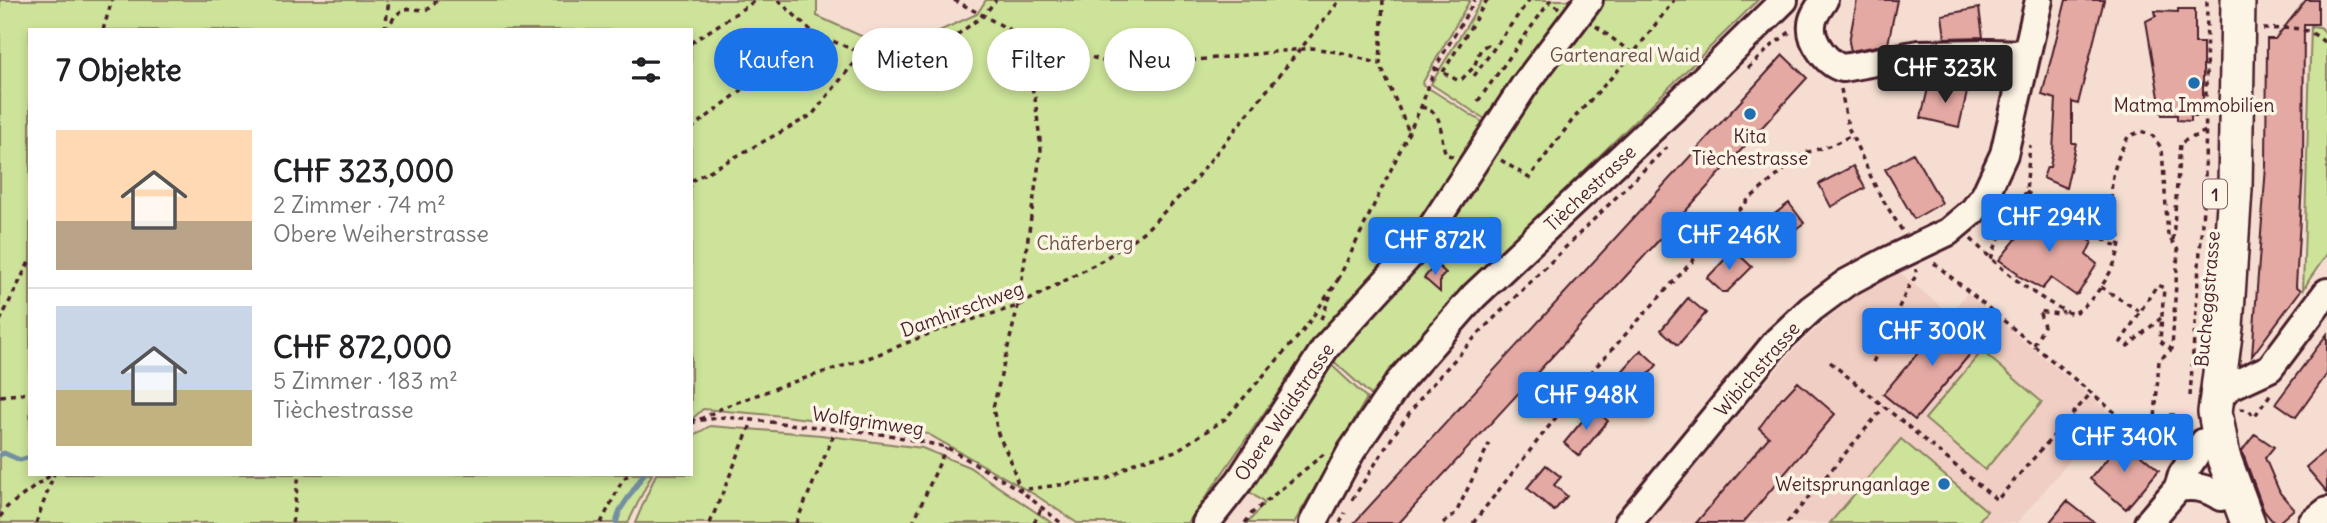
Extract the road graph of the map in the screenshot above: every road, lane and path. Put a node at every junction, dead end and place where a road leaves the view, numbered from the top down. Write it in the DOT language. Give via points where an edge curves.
graph roads {
  1 [pos="112,0"];
  2 [pos="389,0"];
  3 [pos="436,0"];
  4 [pos="756,0"];
  5 [pos="778,0"];
  6 [pos="954,0"];
  7 [pos="996,0"];
  8 [pos="1340,0"];
  9 [pos="1383,0"];
  10 [pos="1475,0"];
  11 [pos="1487,0"];
  12 [pos="1529,0"];
  13 [pos="1674,0"];
  14 [pos="1784,0"];
  15 [pos="1824,0"];
  16 [pos="2039,0"];
  17 [pos="2207,0"];
  18 [pos="2218,0"];
  19 [pos="2238,0"];
  20 [pos="1550,1"];
  21 [pos="1586,14"];
  22 [pos="985,15"];
  23 [pos="1811,24"];
  24 [pos="104,28"];
  25 [pos="386,28"];
  26 [pos="387,28"];
  27 [pos="808,28"];
  28 [pos="967,28"];
  29 [pos="1007,28"];
  30 [pos="2254,29"];
  31 [pos="693,42"];
  32 [pos="2327,45"];
  33 [pos="1298,49"];
  34 [pos="1493,50"];
  35 [pos="1633,54"];
  36 [pos="2026,54"];
  37 [pos="1090,57"];
  38 [pos="1380,64"];
  39 [pos="852,65"];
  40 [pos="1837,67"];
  41 [pos="1435,68"];
  42 [pos="1443,72"];
  43 [pos="1743,73"];
  44 [pos="1475,76"];
  45 [pos="741,91"];
  46 [pos="1033,91"];
  47 [pos="1478,101"];
  48 [pos="1421,107"];
  49 [pos="2014,113"];
  50 [pos="693,127"];
  51 [pos="2206,131"];
  52 [pos="1409,132"];
  53 [pos="1852,135"];
  54 [pos="1676,138"];
  55 [pos="1446,154"];
  56 [pos="1500,159"];
  57 [pos="693,180"];
  58 [pos="2026,192"];
  59 [pos="1957,225"];
  60 [pos="1911,243"];
  61 [pos="2173,243"];
  62 [pos="2119,248"];
  63 [pos="1991,260"];
  64 [pos="28,264"];
  65 [pos="1916,276"];
  66 [pos="1339,278"];
  67 [pos="2101,286"];
  68 [pos="2327,292"];
  69 [pos="1018,306"];
  70 [pos="2064,311"];
  71 [pos="2140,311"];
  72 [pos="2161,318"];
  73 [pos="0,321"];
  74 [pos="2034,345"];
  75 [pos="1326,347"];
  76 [pos="2172,349"];
  77 [pos="2224,351"];
  78 [pos="1830,362"];
  79 [pos="1873,362"];
  80 [pos="2262,372"];
  81 [pos="28,393"];
  82 [pos="2091,393"];
  83 [pos="0,396"];
  84 [pos="2202,398"];
  85 [pos="1884,407"];
  86 [pos="2249,410"];
  87 [pos="2254,417"];
  88 [pos="693,422"];
  89 [pos="693,422"];
  90 [pos="752,422"];
  91 [pos="836,430"];
  92 [pos="2171,430"];
  93 [pos="2171,442"];
  94 [pos="2204,442"];
  95 [pos="1489,444"];
  96 [pos="946,447"];
  97 [pos="1331,447"];
  98 [pos="50,476"];
  99 [pos="52,476"];
  100 [pos="299,476"];
  101 [pos="627,476"];
  102 [pos="2178,488"];
  103 [pos="1020,490"];
  104 [pos="1351,501"];
  105 [pos="1246,506"];
  106 [pos="1041,509"];
  107 [pos="2226,510"];
  108 [pos="2327,511"];
  109 [pos="1346,512"];
  110 [pos="1252,513"];
  111 [pos="0,517"];
  112 [pos="36,523"];
  113 [pos="292,523"];
  114 [pos="601,523"];
  115 [pos="710,523"];
  116 [pos="796,523"];
  117 [pos="914,523"];
  118 [pos="1034,523"];
  119 [pos="1061,523"];
  120 [pos="1206,523"];
  121 [pos="1245,523"];
  122 [pos="1313,523"];
  123 [pos="1340,523"];
  124 [pos="1443,523"];
  125 [pos="1473,523"];
  126 [pos="1628,523"];
  127 [pos="1787,523"];
  128 [pos="2148,523"];
  129 [pos="2248,523"];
  130 [pos="2312,523"];
  1 -- 24 [label="path"];
  2 -- 25 [label="path"];
  3 -- 26 [label="path" via="421,11 404,9"];
  4 -- 31 [label="path"];
  5 -- 27 [label="path"];
  6 -- 22 [label="path"];
  7 -- 22 [label="path"];
  8 -- 33 [label="path, Damhirschweg"];
  9 -- 38 [label="path"];
  10 -- 41 [label="path"];
  11 -- 42 [label="path"];
  12 -- 34 [label="path"];
  13 -- 35 [label="path"];
  14 -- 122 [label="street, Tièchestrasse" via="1474,296 1399,382 1351,452"];
  15 -- 23 [label="street"];
  16 -- 36 [label="street, Wibichstrasse"];
  17 -- 51 [label="path"];
  18 -- 84 [label="main road, Bucheggstrasse / 1" via="2217,172"];
  19 -- 77 [label="main road, Bucheggstrasse / 1" via="2235,190"];
  20 -- 21 [label="path"];
  20 -- 47 [label="path"];
  21 -- 35 [label="path"];
  21 -- 75 [label="street, Obere Waidstrasse" via="1524,86 1422,242"];
  22 -- 28 [label="path"];
  22 -- 29 [label="path"];
  23 -- 40 [label="street" via="1818,47"];
  23 -- 43 [label="path" via="1780,39"];
  30 -- 32 [label="path" via="2303,29"];
  33 -- 37 [label="path" via="1148,65"];
  33 -- 38 [label="path" via="1343,53"];
  33 -- 69 [label="path, Damhirschweg" via="1188,188 1146,230 1103,260"];
  34 -- 42 [label="path" via="1480,48 1474,67 1462,79"];
  34 -- 44 [label="path"];
  35 -- 56 [label="path" via="1574,118 1530,178"];
  36 -- 40 [label="street" via="1920,54"];
  36 -- 49 [label="street, Wibichstrasse"];
  38 -- 52 [label="path"];
  39 -- 57 [label="path" via="812,115"];
  40 -- 53 [label="path"];
  41 -- 42 [label="path"];
  41 -- 48 [label="path"];
  45 -- 50 [label="path"];
  46 -- 69 [label="path" via="1041,149"];
  48 -- 52 [label="path"];
  48 -- 55 [label="path" via="1437,115"];
  49 -- 58 [label="path" via="2032,122"];
  49 -- 59 [label="street, Wibichstrasse" via="1990,185 1973,212"];
  51 -- 61 [label="path" via="2180,143"];
  51 -- 84 [label="path"];
  52 -- 66 [label="path"];
  53 -- 60 [label="path" via="1878,192"];
  53 -- 125 [label="path" via="1805,153 1749,199 1594,369"];
  54 -- 104 [label="path" via="1426,391"];
  58 -- 62 [label="path"];
  58 -- 63 [label="path"];
  59 -- 60 [label="street, Wibichstrasse"];
  59 -- 63 [label="path"];
  60 -- 74 [label="path"];
  60 -- 126 [label="street, Wibichstrasse" via="1846,283 1777,341"];
  61 -- 62 [label="path" via="2168,236 2162,149 2153,136 2140,131 2128,137 2112,174 2110,198"];
  61 -- 76 [label="path" via="2178,250"];
  62 -- 67 [label="path"];
  63 -- 70 [label="path"];
  64 -- 73 [label="path"];
  65 -- 79 [label="path"];
  66 -- 75 [label="path" via="1321,316 1318,334"];
  66 -- 103 [label="path" via="1303,331 1225,419 1176,451 1136,462 1107,478"];
  67 -- 70 [label="path" via="2084,309 2072,314"];
  67 -- 71 [label="path"];
  68 -- 80 [label="street" via="2276,362"];
  69 -- 88 [label="path, Damhirschweg" via="941,329"];
  69 -- 103 [label="path" via="993,408 998,435"];
  70 -- 74 [label="path" via="2039,311 2044,326"];
  71 -- 72 [label="path" via="2157,285 2164,288"];
  71 -- 72 [label="path" via="2121,342 2128,346"];
  72 -- 76 [label="path" via="2160,341"];
  74 -- 82 [label="path"];
  75 -- 120 [label="street, Obere Waidstrasse" via="1240,480"];
  76 -- 93 [label="path" via="2159,360 2155,420"];
  77 -- 80 [label="street"];
  77 -- 84 [label="main road, 1"];
  78 -- 85 [label="path"];
  80 -- 84 [label="street"];
  81 -- 83 [label="path"];
  82 -- 85 [label="path" via="1997,500"];
  82 -- 93 [label="path" via="2161,448 2165,450"];
  84 -- 94 [label="main road, 1"];
  84 -- 129 [label="main road, 1" via="2216,423"];
  85 -- 127 [label="path"];
  86 -- 87 [label="path"];
  89 -- 90 [label="path, Wolfgrimweg" via="725,417"];
  90 -- 91 [label="path, Wolfgrimweg"];
  90 -- 115 [label="path"];
  91 -- 96 [label="path, Wolfgrimweg"];
  91 -- 116 [label="path"];
  92 -- 93 [label="path" via="2165,421 2176,415 2181,424"];
  94 -- 102 [label="street"];
  94 -- 107 [label="main road, 1"];
  95 -- 124 [label="path" via="1457,513"];
  96 -- 103 [label="path, Wolfgrimweg"];
  96 -- 117 [label="path"];
  97 -- 110 [label="path"];
  98 -- 111 [label="path"];
  99 -- 112 [label="path"];
  100 -- 113 [label="path"];
  101 -- 114 [label="path"];
  102 -- 107 [label="street" via="2199,486"];
  102 -- 128 [label="street"];
  103 -- 106 [label="path, Wolfgrimweg"];
  105 -- 110 [label="path"];
  106 -- 118 [label="path"];
  106 -- 119 [label="path, Wolfgrimweg"];
  108 -- 130 [label="street"];
  109 -- 123 [label="path"];
  110 -- 121 [label="path"];
}
